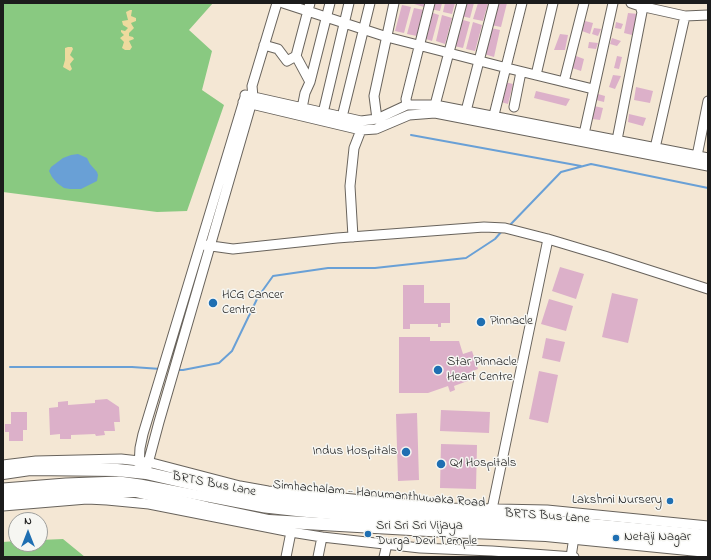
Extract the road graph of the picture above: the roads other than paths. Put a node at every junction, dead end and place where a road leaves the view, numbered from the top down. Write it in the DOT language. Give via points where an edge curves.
graph roads {
  1 [pos="277,3"];
  2 [pos="283,3"];
  3 [pos="330,3"];
  4 [pos="349,3"];
  5 [pos="370,3"];
  6 [pos="394,3"];
  7 [pos="430,3"];
  8 [pos="462,3"];
  9 [pos="494,3"];
  10 [pos="522,3"];
  11 [pos="553,3"];
  12 [pos="584,3"];
  13 [pos="613,3"];
  14 [pos="637,4"];
  15 [pos="309,7"];
  16 [pos="685,16"];
  17 [pos="708,16"];
  18 [pos="326,17"];
  19 [pos="344,23"];
  20 [pos="363,29"];
  21 [pos="387,36"];
  22 [pos="264,45"];
  23 [pos="419,45"];
  24 [pos="449,53"];
  25 [pos="296,56"];
  26 [pos="478,61"];
  27 [pos="507,68"];
  28 [pos="521,72"];
  29 [pos="536,75"];
  30 [pos="310,82"];
  31 [pos="564,82"];
  32 [pos="593,89"];
  33 [pos="248,100"];
  34 [pos="708,101"];
  35 [pos="408,104"];
  36 [pos="435,105"];
  37 [pos="514,107"];
  38 [pos="302,108"];
  39 [pos="466,111"];
  40 [pos="323,113"];
  41 [pos="342,117"];
  42 [pos="377,119"];
  43 [pos="493,120"];
  44 [pos="361,130"];
  45 [pos="584,134"];
  46 [pos="616,140"];
  47 [pos="655,148"];
  48 [pos="697,156"];
  49 [pos="708,158"];
  50 [pos="708,166"];
  51 [pos="353,237"];
  52 [pos="548,239"];
  53 [pos="205,245"];
  54 [pos="708,289"];
  55 [pos="3,465"];
  56 [pos="3,473"];
  57 [pos="141,482"];
  58 [pos="3,488"];
  59 [pos="3,497"];
  60 [pos="3,506"];
  61 [pos="492,509"];
  62 [pos="351,525"];
  63 [pos="708,526"];
  64 [pos="291,532"];
  65 [pos="708,536"];
  66 [pos="322,537"];
  67 [pos="574,537"];
  68 [pos="349,540"];
  69 [pos="386,544"];
  70 [pos="708,544"];
  71 [pos="708,551"];
  72 [pos="420,553"];
  73 [pos="491,554"];
  74 [pos="560,556"];
  75 [pos="286,557"];
  76 [pos="318,557"];
  77 [pos="384,557"];
  78 [pos="573,557"];
  1 -- 22 [label="street"];
  2 -- 15 [label="street"];
  3 -- 18 [label="street"];
  4 -- 19 [label="street"];
  5 -- 20 [label="street"];
  6 -- 21 [label="street"];
  7 -- 23 [label="street"];
  8 -- 24 [label="street"];
  9 -- 26 [label="street"];
  10 -- 27 [label="street"];
  11 -- 29 [label="street"];
  12 -- 31 [label="street"];
  13 -- 32 [label="street"];
  14 -- 16 [label="street"];
  14 -- 46 [label="street" via="642,12"];
  15 -- 18 [label="street"];
  15 -- 25 [label="street"];
  16 -- 17 [label="street"];
  16 -- 47 [label="street"];
  18 -- 19 [label="street"];
  18 -- 30 [label="street"];
  19 -- 20 [label="street"];
  19 -- 40 [label="street"];
  20 -- 21 [label="street"];
  20 -- 41 [label="street"];
  21 -- 23 [label="street"];
  21 -- 42 [label="street" via="374,96"];
  22 -- 25 [label="street" via="278,49 287,61"];
  22 -- 33 [label="street"];
  23 -- 24 [label="street"];
  23 -- 35 [label="street" via="406,99"];
  24 -- 26 [label="street"];
  24 -- 36 [label="street"];
  25 -- 30 [label="street"];
  26 -- 27 [label="street"];
  26 -- 39 [label="street"];
  27 -- 28 [label="street"];
  27 -- 43 [label="street"];
  28 -- 29 [label="street"];
  28 -- 37 [label="street"];
  29 -- 31 [label="street"];
  30 -- 38 [label="street"];
  31 -- 32 [label="street"];
  32 -- 45 [label="street"];
  33 -- 38 [label="street"];
  33 -- 44 [label="street"];
  33 -- 53 [label="street"];
  34 -- 48 [label="street"];
  35 -- 36 [label="street"];
  35 -- 42 [label="street"];
  36 -- 39 [label="street"];
  38 -- 40 [label="street"];
  39 -- 43 [label="street"];
  40 -- 41 [label="street"];
  41 -- 42 [label="street" via="361,121"];
  43 -- 44 [label="street" via="435,113 409,115 376,129"];
  43 -- 45 [label="street"];
  43 -- 50 [label="street"];
  44 -- 51 [label="street" via="354,148 350,186"];
  45 -- 46 [label="street"];
  46 -- 47 [label="street"];
  47 -- 48 [label="street"];
  48 -- 49 [label="street"];
  51 -- 52 [label="street" via="484,227 507,229"];
  51 -- 53 [label="street" via="233,248"];
  52 -- 54 [label="street"];
  52 -- 61 [label="street"];
  53 -- 57 [label="street" via="174,370"];
  53 -- 57 [label="street" via="143,434 140,448"];
  55 -- 57 [label="street" via="36,461 121,458"];
  56 -- 57 [label="main road, Simhachalam - Hanumanthuwaka Road" via="30,469 117,470"];
  57 -- 58 [label="street, BRTS Bus Lane" via="106,481"];
  57 -- 59 [label="main road, Simhachalam - Hanumanthuwaka Road" via="85,491"];
  57 -- 60 [label="street" via="87,499"];
  57 -- 61 [label="street" via="219,481 268,491 448,508"];
  57 -- 62 [label="main road, Simhachalam - Hanumanthuwaka Road" via="207,508 269,521"];
  57 -- 64 [label="street"];
  57 -- 65 [label="main road, Simhachalam - Hanumanthuwaka Road" via="296,503 408,514 527,519"];
  57 -- 70 [label="street, BRTS Bus Lane" via="231,502 301,512 445,524 547,528"];
  61 -- 63 [label="street" via="547,510"];
  62 -- 67 [label="main road, Simhachalam - Hanumanthuwaka Road"];
  62 -- 68 [label="street"];
  64 -- 66 [label="street"];
  64 -- 75 [label="street"];
  66 -- 68 [label="street"];
  66 -- 76 [label="street"];
  67 -- 71 [label="main road, Simhachalam - Hanumanthuwaka Road"];
  67 -- 78 [label="street"];
  68 -- 69 [label="street"];
  69 -- 72 [label="street"];
  69 -- 77 [label="street"];
  72 -- 73 [label="street"];
  73 -- 74 [label="street"];
  74 -- 78 [label="street"];
}
